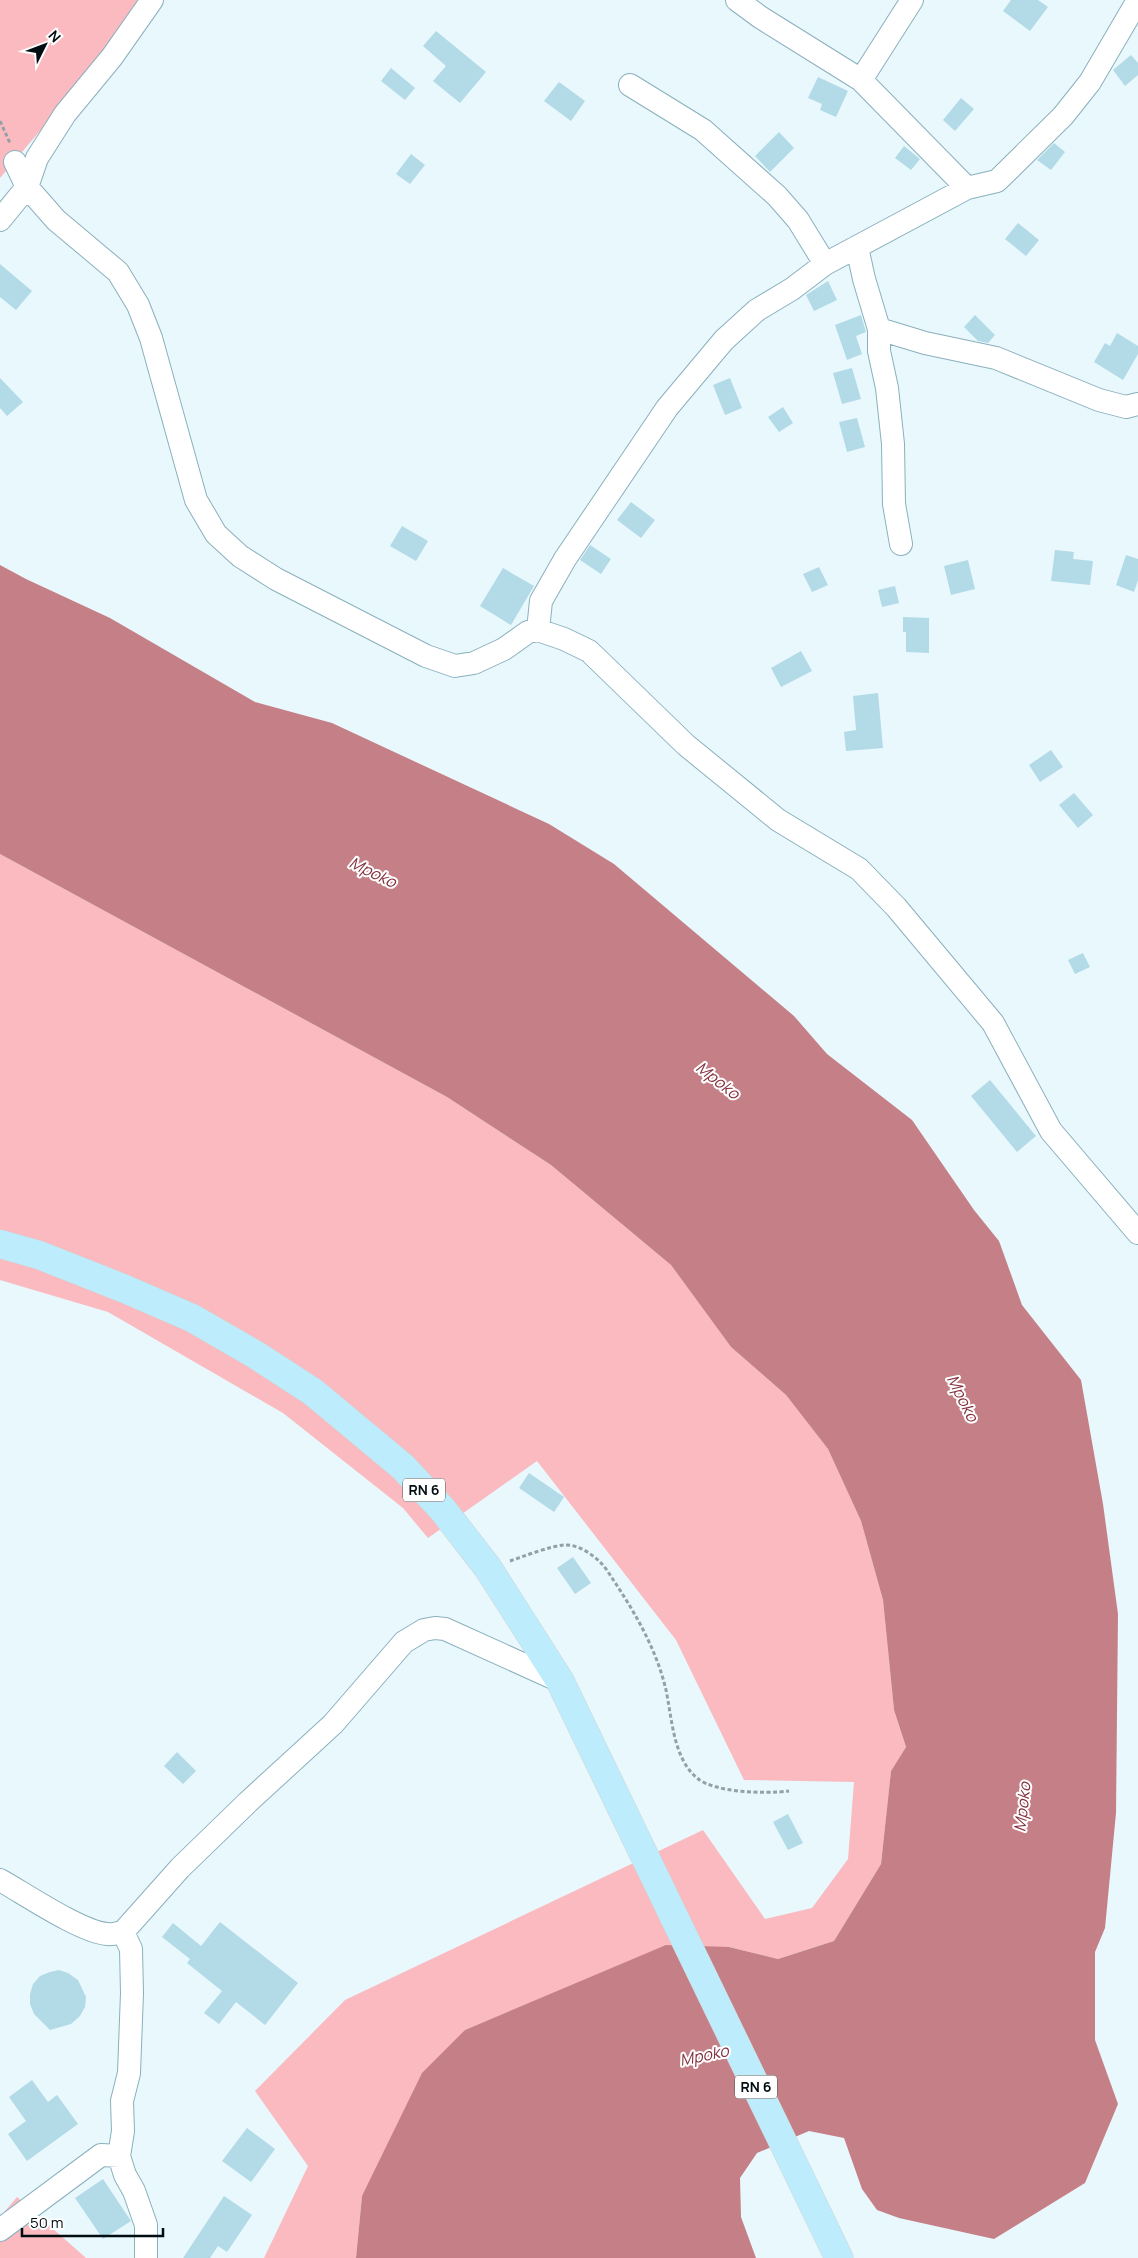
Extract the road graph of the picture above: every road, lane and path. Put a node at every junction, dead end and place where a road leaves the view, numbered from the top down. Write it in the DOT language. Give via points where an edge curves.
graph roads {
  1 [pos="152,0"];
  2 [pos="738,0"];
  3 [pos="912,0"];
  4 [pos="1138,0"];
  5 [pos="861,80"];
  6 [pos="630,85"];
  7 [pos="15,162"];
  8 [pos="27,187"];
  9 [pos="967,188"];
  10 [pos="0,220"];
  11 [pos="857,246"];
  12 [pos="825,264"];
  13 [pos="879,329"];
  14 [pos="1138,404"];
  15 [pos="901,544"];
  16 [pos="538,630"];
  17 [pos="1138,1233"];
  18 [pos="0,1244"];
  19 [pos="488,1568"];
  20 [pos="560,1681"];
  21 [pos="789,1791"];
  22 [pos="0,1880"];
  23 [pos="123,1932"];
  24 [pos="119,2156"];
  25 [pos="0,2230"];
  26 [pos="146,2258"];
  27 [pos="839,2258"];
  1 -- 8 [label="street" via="112,57 65,114 38,158"];
  2 -- 5 [label="street" via="760,18"];
  3 -- 5 [label="street"];
  4 -- 9 [label="street" via="1090,82 1063,116 996,181"];
  5 -- 9 [label="street"];
  6 -- 12 [label="street" via="703,130 777,196 798,220"];
  7 -- 8 [label="street"];
  8 -- 10 [label="street"];
  8 -- 16 [label="street" via="56,220 118,272 138,305 151,338 196,500 216,534 240,556 276,579 426,656 455,666 474,663 504,649 528,632"];
  9 -- 11 [label="street"];
  11 -- 12 [label="street"];
  11 -- 13 [label="street"];
  12 -- 16 [label="street" via="757,310 724,340 668,408 565,559 541,601"];
  13 -- 14 [label="street" via="925,343 996,358 1099,400 1126,407"];
  13 -- 15 [label="street" via="879,351 893,444 894,504"];
  16 -- 17 [label="street" via="589,651 702,758 778,820 859,869 896,907 993,1023 1051,1131"];
  18 -- 19 [label="main road, RN 6" via="39,1255 192,1318 314,1392 403,1466 443,1510"];
  19 -- 20 [label="main road, RN 6"];
  19 -- 21 [label="path" via="565,1545 585,1550 602,1564 649,1642 665,1688 676,1739 686,1766 697,1779 715,1787 769,1793"];
  20 -- 23 [label="street" via="446,1629 424,1630 404,1642 333,1724 180,1868"];
  20 -- 27 [label="main road, RN 6"];
  22 -- 23 [label="street" via="89,1929 107,1934"];
  23 -- 24 [label="street" via="131,1949 132,1994 129,2073 122,2101 123,2131"];
  24 -- 25 [label="street" via="101,2155"];
  24 -- 26 [label="street" via="146,2225"];
}
